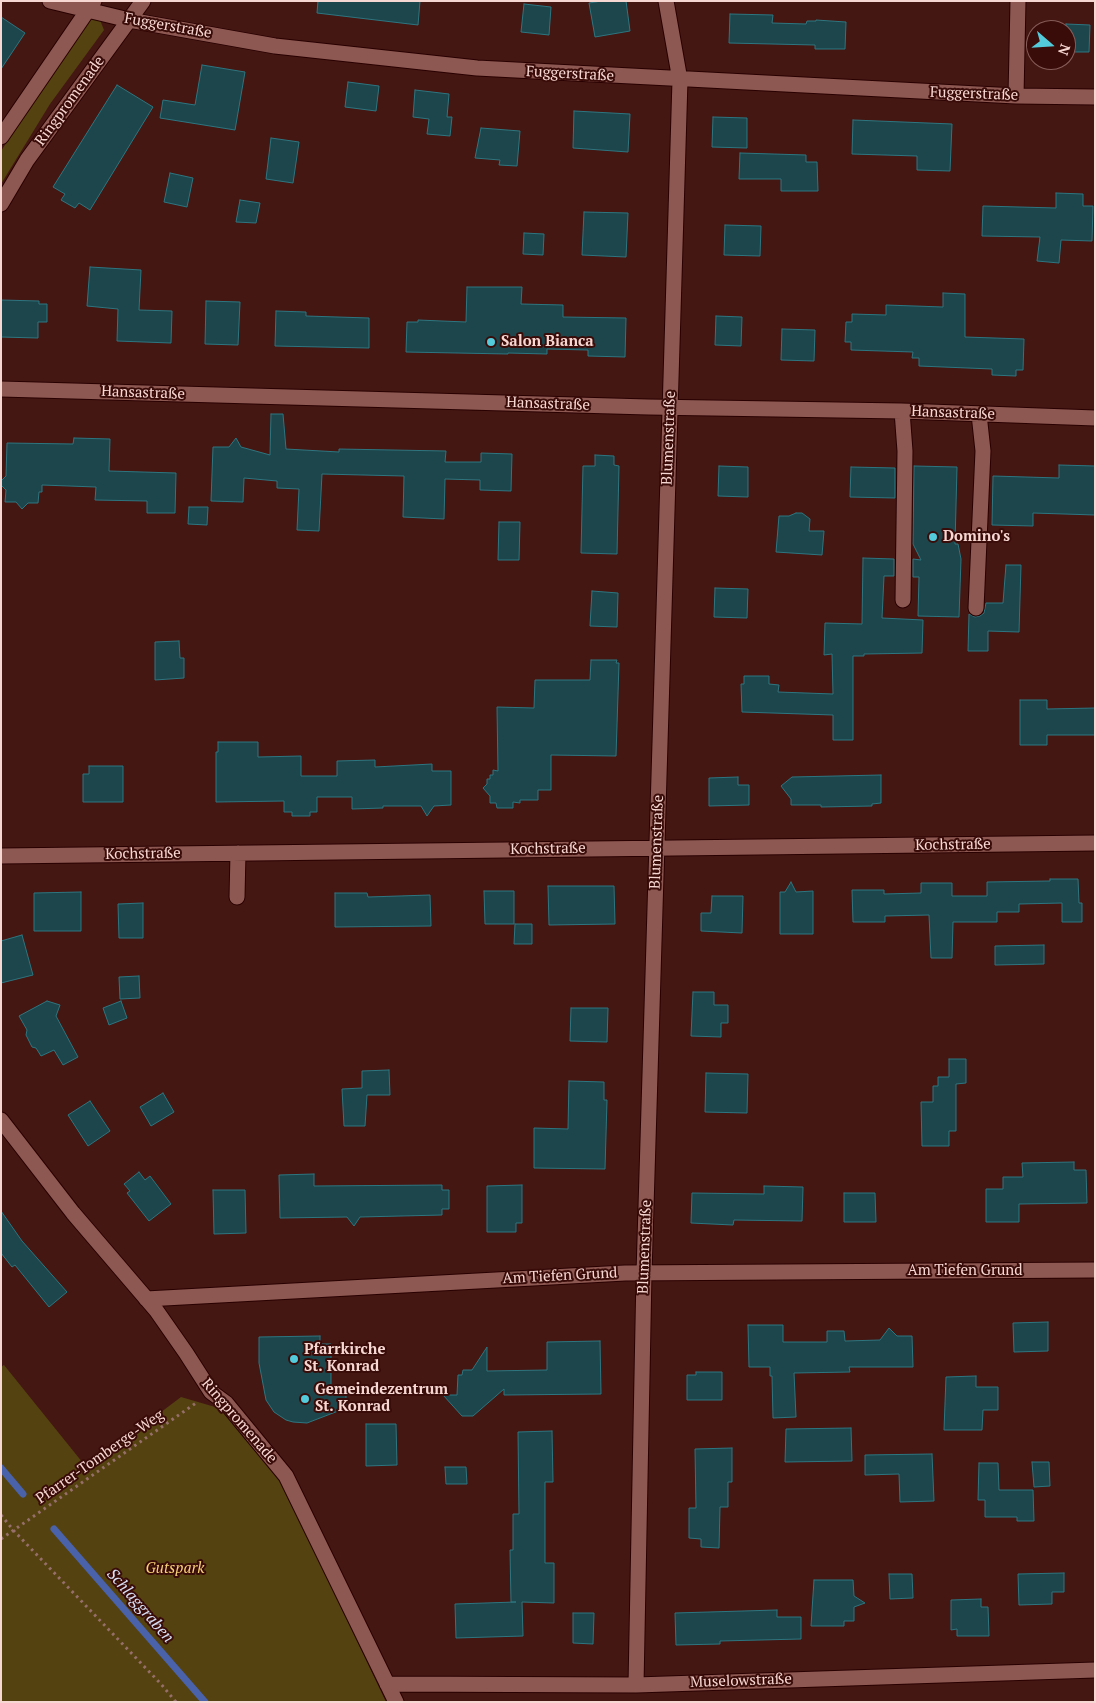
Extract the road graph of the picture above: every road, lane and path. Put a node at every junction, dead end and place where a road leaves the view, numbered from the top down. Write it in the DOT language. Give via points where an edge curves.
graph roads {
  1 [pos="50,1"];
  2 [pos="143,1"];
  3 [pos="666,1"];
  4 [pos="1018,1"];
  5 [pos="91,6"];
  6 [pos="129,20"];
  7 [pos="680,80"];
  8 [pos="1016,96"];
  9 [pos="1095,97"];
  10 [pos="1,137"];
  11 [pos="1,204"];
  12 [pos="1,389"];
  13 [pos="670,407"];
  14 [pos="902,411"];
  15 [pos="979,414"];
  16 [pos="1095,418"];
  17 [pos="903,600"];
  18 [pos="976,608"];
  19 [pos="1095,844"];
  20 [pos="656,848"];
  21 [pos="238,853"];
  22 [pos="1,856"];
  23 [pos="238,897"];
  24 [pos="1,1120"];
  25 [pos="1095,1270"];
  26 [pos="644,1273"];
  27 [pos="146,1299"];
  28 [pos="211,1392"];
  29 [pos="1,1515"];
  30 [pos="14,1532"];
  31 [pos="1,1539"];
  32 [pos="1095,1670"];
  33 [pos="387,1684"];
  34 [pos="636,1685"];
  35 [pos="176,1702"];
  36 [pos="396,1702"];
  1 -- 5 [label="street, Fuggerstraße"];
  2 -- 6 [label="street, Ringpromenade"];
  3 -- 7 [label="street, Blumenstraße"];
  4 -- 8 [label="street"];
  5 -- 6 [label="street, Fuggerstraße"];
  5 -- 10 [label="street"];
  6 -- 7 [label="street, Fuggerstraße" via="276,46 477,68"];
  6 -- 11 [label="street, Ringpromenade" via="27,160"];
  7 -- 8 [label="street, Fuggerstraße"];
  7 -- 13 [label="street, Blumenstraße"];
  8 -- 9 [label="street, Fuggerstraße"];
  12 -- 13 [label="street, Hansastraße"];
  13 -- 14 [label="street, Hansastraße"];
  13 -- 20 [label="street, Blumenstraße"];
  14 -- 15 [label="street, Hansastraße"];
  14 -- 17 [label="street" via="905,451"];
  15 -- 16 [label="street, Hansastraße"];
  15 -- 18 [label="street" via="983,451"];
  19 -- 20 [label="street, Kochstraße"];
  20 -- 21 [label="street, Kochstraße"];
  20 -- 26 [label="street, Blumenstraße"];
  21 -- 22 [label="street, Kochstraße"];
  21 -- 23 [label="street"];
  24 -- 27 [label="street, Ringpromenade" via="73,1213"];
  25 -- 26 [label="street, Am Tiefen Grund"];
  26 -- 27 [label="street, Am Tiefen Grund"];
  26 -- 34 [label="street, Blumenstraße"];
  27 -- 28 [label="street, Ringpromenade"];
  28 -- 30 [label="path, Pfarrer-Tomberge-Weg"];
  28 -- 33 [label="street, Ringpromenade" via="226,1403 286,1476"];
  29 -- 30 [label="path"];
  30 -- 31 [label="path, Pfarrer-Tomberge-Weg"];
  30 -- 35 [label="path"];
  32 -- 34 [label="street, Muselowstraße"];
  33 -- 34 [label="street, Muselowstraße"];
  33 -- 36 [label="street, Ringpromenade"];
}
